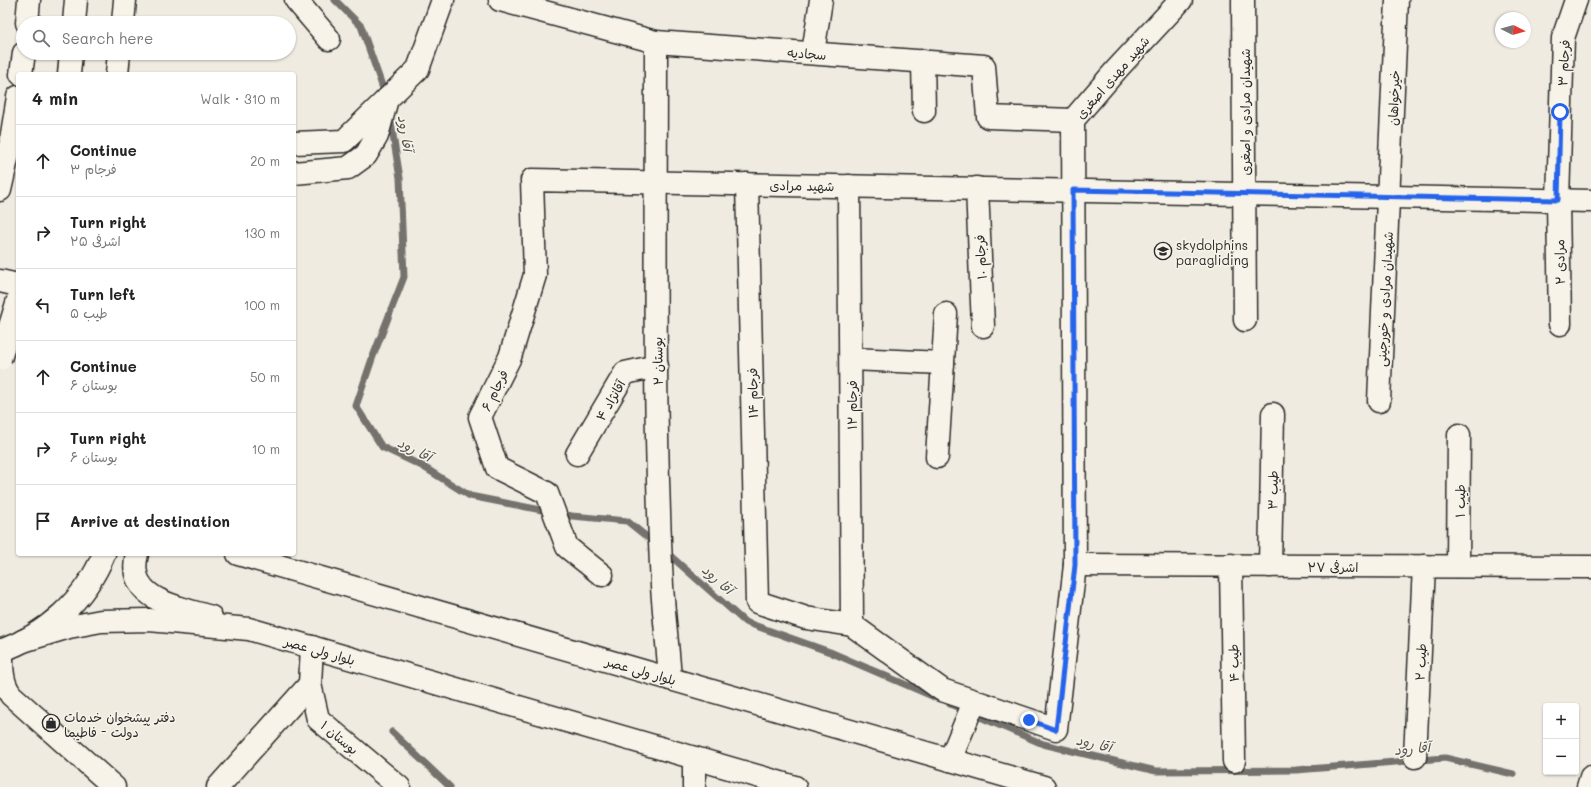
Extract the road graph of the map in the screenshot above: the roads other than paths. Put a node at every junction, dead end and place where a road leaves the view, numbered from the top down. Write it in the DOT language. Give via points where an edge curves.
graph roads {
  1 [pos="29,0"];
  2 [pos="76,0"];
  3 [pos="125,0"];
  4 [pos="296,0"];
  5 [pos="443,0"];
  6 [pos="500,0"];
  7 [pos="821,0"];
  8 [pos="1181,0"];
  9 [pos="1243,0"];
  10 [pos="1397,0"];
  11 [pos="1576,0"];
  12 [pos="28,16"];
  13 [pos="75,16"];
  14 [pos="124,16"];
  15 [pos="329,39"];
  16 [pos="656,42"];
  17 [pos="813,53"];
  18 [pos="23,60"];
  19 [pos="70,60"];
  20 [pos="118,60"];
  21 [pos="923,61"];
  22 [pos="22,72"];
  23 [pos="68,72"];
  24 [pos="117,72"];
  25 [pos="380,106"];
  26 [pos="16,109"];
  27 [pos="924,111"];
  28 [pos="1074,120"];
  29 [pos="296,143"];
  30 [pos="296,173"];
  31 [pos="532,180"];
  32 [pos="656,182"];
  33 [pos="747,184"];
  34 [pos="849,186"];
  35 [pos="977,188"];
  36 [pos="0,190"];
  37 [pos="1073,190"];
  38 [pos="1244,194"];
  39 [pos="1389,197"];
  40 [pos="1558,200"];
  41 [pos="1591,201"];
  42 [pos="0,281"];
  43 [pos="16,285"];
  44 [pos="16,307"];
  45 [pos="946,314"];
  46 [pos="1245,320"];
  47 [pos="1560,324"];
  48 [pos="0,326"];
  49 [pos="983,326"];
  50 [pos="16,332"];
  51 [pos="0,359"];
  52 [pos="850,359"];
  53 [pos="943,363"];
  54 [pos="657,366"];
  55 [pos="1379,401"];
  56 [pos="1273,414"];
  57 [pos="1459,435"];
  58 [pos="578,454"];
  59 [pos="937,457"];
  60 [pos="103,556"];
  61 [pos="137,556"];
  62 [pos="245,556"];
  63 [pos="1075,565"];
  64 [pos="1231,566"];
  65 [pos="1270,566"];
  66 [pos="1424,566"];
  67 [pos="1458,566"];
  68 [pos="1591,566"];
  69 [pos="602,575"];
  70 [pos="852,625"];
  71 [pos="249,629"];
  72 [pos="23,641"];
  73 [pos="312,648"];
  74 [pos="1,650"];
  75 [pos="670,679"];
  76 [pos="310,684"];
  77 [pos="971,710"];
  78 [pos="1415,757"];
  79 [pos="694,758"];
  80 [pos="950,760"];
  81 [pos="1234,761"];
  82 [pos="1591,777"];
  83 [pos="114,787"];
  84 [pos="218,787"];
  85 [pos="399,787"];
  86 [pos="694,787"];
  87 [pos="795,787"];
  88 [pos="1044,787"];
  89 [pos="1588,787"];
  1 -- 12 [label="main road"];
  2 -- 13 [label="main road"];
  3 -- 14 [label="main road"];
  4 -- 15 [label="main road"];
  5 -- 25 [label="main road" via="418,69"];
  6 -- 16 [label="main road, سجادیه"];
  7 -- 17 [label="main road"];
  8 -- 28 [label="main road, شهید مهدی اصغری"];
  9 -- 38 [label="main road, شهیدان مرادی و اصغری"];
  10 -- 39 [label="main road, خیرخواهان"];
  11 -- 40 [label="main road, فرجام ۳" via="1563,38"];
  16 -- 17 [label="main road, سجادیه"];
  16 -- 32 [label="main road, بوستان ۲"];
  17 -- 21 [label="main road, سجادیه"];
  18 -- 22 [label="main road"];
  19 -- 23 [label="main road"];
  20 -- 24 [label="main road"];
  21 -- 27 [label="main road"];
  21 -- 28 [label="main road, سجادیه" via="984,66 988,117"];
  25 -- 29 [label="main road" via="344,140"];
  25 -- 30 [label="main road" via="377,136 366,155 348,168"];
  26 -- 36 [label="main road"];
  28 -- 37 [label="main road, شهید مهدی اصغری"];
  31 -- 32 [label="main road, شهید مرادی"];
  31 -- 69 [label="main road, فرجام ۶" via="535,275 510,357 480,417 497,468 547,493 566,547"];
  32 -- 33 [label="main road, شهید مرادی"];
  32 -- 54 [label="main road, بوستان ۲"];
  33 -- 34 [label="main road, شهید مرادی"];
  33 -- 70 [label="main road, فرجام ۱۴" via="757,602 806,618"];
  34 -- 35 [label="main road, شهید مرادی"];
  34 -- 52 [label="main road, فرجام ۱۲"];
  35 -- 37 [label="main road, شهید مرادی"];
  35 -- 49 [label="main road, فرجام ۱۰"];
  37 -- 38 [label="main road, شهید مرادی"];
  37 -- 63 [label="main road, شهید مهدی اصغری"];
  38 -- 39 [label="main road, شهید مرادی"];
  38 -- 46 [label="main road, شهیدان مرادی و اصغری"];
  39 -- 40 [label="main road, شهید مرادی"];
  39 -- 55 [label="main road, شهیدان مرادی و خورجینی"];
  40 -- 41 [label="main road, شهید مرادی"];
  40 -- 47 [label="main road, مرادی ۲"];
  42 -- 43 [label="main road"];
  44 -- 51 [label="main road, bridge"];
  45 -- 53 [label="main road"];
  48 -- 50 [label="main road"];
  52 -- 53 [label="main road"];
  52 -- 70 [label="main road, فرجام ۱۲"];
  53 -- 59 [label="main road"];
  54 -- 58 [label="main road, آقانژاد ۴" via="625,373"];
  54 -- 75 [label="main road, بوستان ۲" via="662,587"];
  56 -- 65 [label="main road, طیب ۳"];
  57 -- 67 [label="main road, طیب ۱"];
  60 -- 72 [label="main road" via="93,576 74,602 51,624"];
  61 -- 71 [label="main road" via="135,565 139,583 155,599"];
  62 -- 75 [label="main road, بلوار ولی عصر"];
  63 -- 64 [label="main road, اشرفی ۲۷"];
  63 -- 77 [label="main road, شهید مهدی اصغری" via="1056,730"];
  64 -- 65 [label="main road, اشرفی ۲۷"];
  64 -- 81 [label="main road, طیب ۴"];
  65 -- 66 [label="main road, اشرفی ۲۷"];
  66 -- 67 [label="main road, اشرفی ۲۷"];
  66 -- 78 [label="main road, طیب ۲"];
  67 -- 68 [label="main road, اشرفی ۲۷"];
  70 -- 77 [label="main road"];
  71 -- 72 [label="main road, بلوار ولی عصر" via="149,620 101,621 68,627"];
  71 -- 73 [label="main road, بلوار ولی عصر"];
  72 -- 74 [label="main road"];
  73 -- 76 [label="main road, بوستان ۱"];
  73 -- 79 [label="main road, بلوار ولی عصر"];
  74 -- 83 [label="main road" via="3,679 11,695"];
  75 -- 80 [label="main road, بلوار ولی عصر"];
  76 -- 84 [label="main road"];
  76 -- 85 [label="main road, بوستان ۱" via="318,719"];
  77 -- 80 [label="main road"];
  79 -- 86 [label="main road"];
  79 -- 87 [label="main road, بلوار ولی عصر"];
  80 -- 88 [label="main road, بلوار ولی عصر"];
  82 -- 89 [label="main road"];
}
